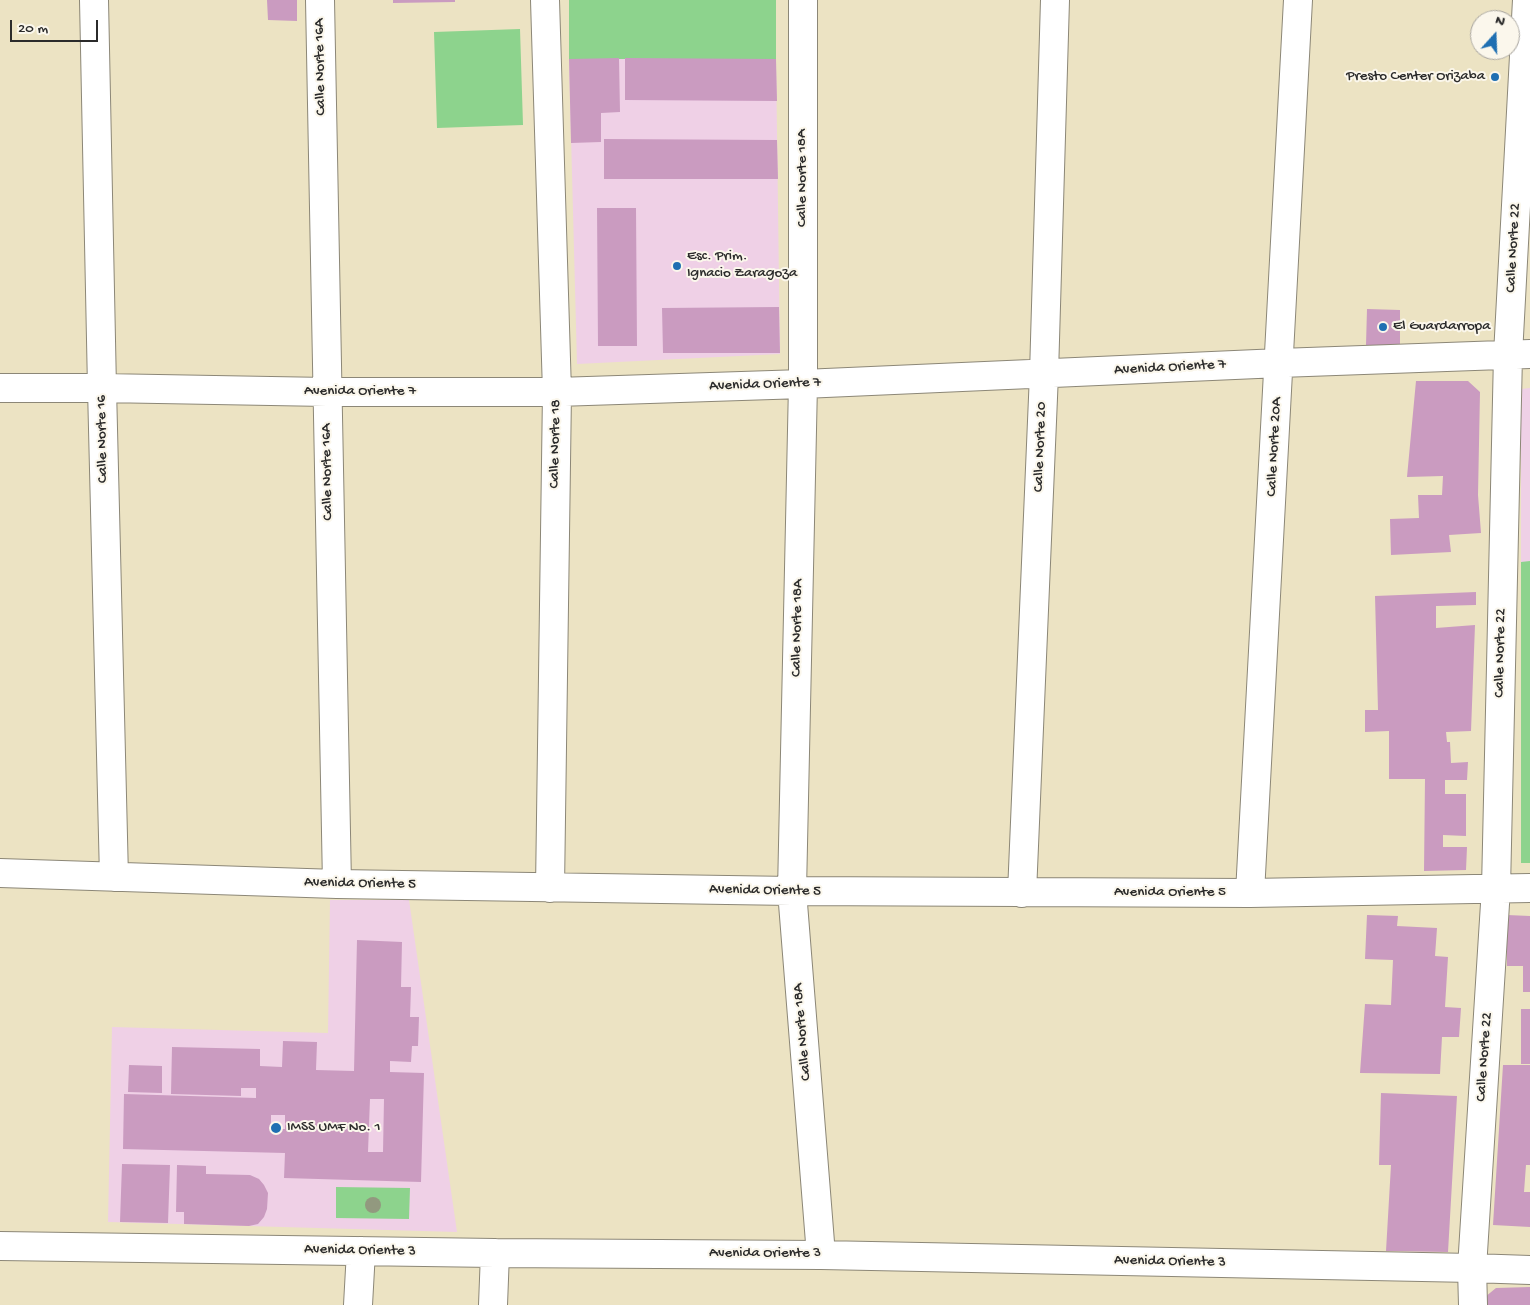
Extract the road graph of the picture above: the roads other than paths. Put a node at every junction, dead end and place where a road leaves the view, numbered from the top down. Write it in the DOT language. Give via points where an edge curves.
graph roads {
  1 [pos="94,0"];
  2 [pos="320,0"];
  3 [pos="545,0"];
  4 [pos="803,0"];
  5 [pos="1055,0"];
  6 [pos="1298,0"];
  7 [pos="1527,0"];
  8 [pos="1526,84"];
  9 [pos="1519,354"];
  10 [pos="1280,362"];
  11 [pos="1044,374"];
  12 [pos="803,384"];
  13 [pos="0,388"];
  14 [pos="102,388"];
  15 [pos="327,392"];
  16 [pos="557,392"];
  17 [pos="0,873"];
  18 [pos="114,878"];
  19 [pos="337,884"];
  20 [pos="550,888"];
  21 [pos="1496,888"];
  22 [pos="1530,888"];
  23 [pos="792,891"];
  24 [pos="1022,893"];
  25 [pos="1250,893"];
  26 [pos="0,1246"];
  27 [pos="361,1251"];
  28 [pos="495,1253"];
  29 [pos="821,1255"];
  30 [pos="1472,1268"];
  31 [pos="1530,1270"];
  32 [pos="358,1305"];
  33 [pos="493,1305"];
  34 [pos="1473,1305"];
  1 -- 14 [label="street, Calle Norte 16"];
  2 -- 15 [label="street, Calle Norte 16A"];
  3 -- 16 [label="street, Calle Norte 18"];
  4 -- 12 [label="street, Calle Norte 18A"];
  5 -- 11 [label="street, Calle Norte 20"];
  6 -- 10 [label="street, Calle Norte 20A"];
  7 -- 8 [label="street, Calle Norte 22"];
  8 -- 9 [label="street, Calle Norte 22"];
  9 -- 10 [label="street, Avenida Oriente 7"];
  9 -- 21 [label="street, Calle Norte 22"];
  10 -- 11 [label="street, Avenida Oriente 7"];
  10 -- 25 [label="street, Calle Norte 20A"];
  11 -- 12 [label="street, Avenida Oriente 7"];
  11 -- 24 [label="street, Calle Norte 20"];
  12 -- 16 [label="street, Avenida Oriente 7"];
  12 -- 23 [label="street, Calle Norte 18A"];
  13 -- 14 [label="street, Avenida Oriente 7"];
  14 -- 15 [label="street, Avenida Oriente 7"];
  14 -- 18 [label="street, Calle Norte 16"];
  15 -- 16 [label="street, Avenida Oriente 7"];
  15 -- 19 [label="street, Calle Norte 16A"];
  16 -- 20 [label="street, Calle Norte 18"];
  17 -- 18 [label="street, Avenida Oriente 5"];
  18 -- 19 [label="street, Avenida Oriente 5"];
  19 -- 20 [label="street, Avenida Oriente 5"];
  20 -- 23 [label="street, Avenida Oriente 5"];
  21 -- 22 [label="street, Avenida Oriente 5"];
  21 -- 25 [label="street, Avenida Oriente 5"];
  21 -- 30 [label="street, Calle Norte 22"];
  23 -- 24 [label="street, Avenida Oriente 5"];
  23 -- 29 [label="street, Calle Norte 18A"];
  24 -- 25 [label="street, Avenida Oriente 5"];
  26 -- 27 [label="street, Avenida Oriente 3"];
  27 -- 28 [label="street, Avenida Oriente 3"];
  27 -- 32 [label="street"];
  28 -- 29 [label="street, Avenida Oriente 3"];
  28 -- 33 [label="street"];
  29 -- 30 [label="street, Avenida Oriente 3"];
  30 -- 31 [label="street, Avenida Oriente 3"];
  30 -- 34 [label="street, Calle Norte 22"];
}
